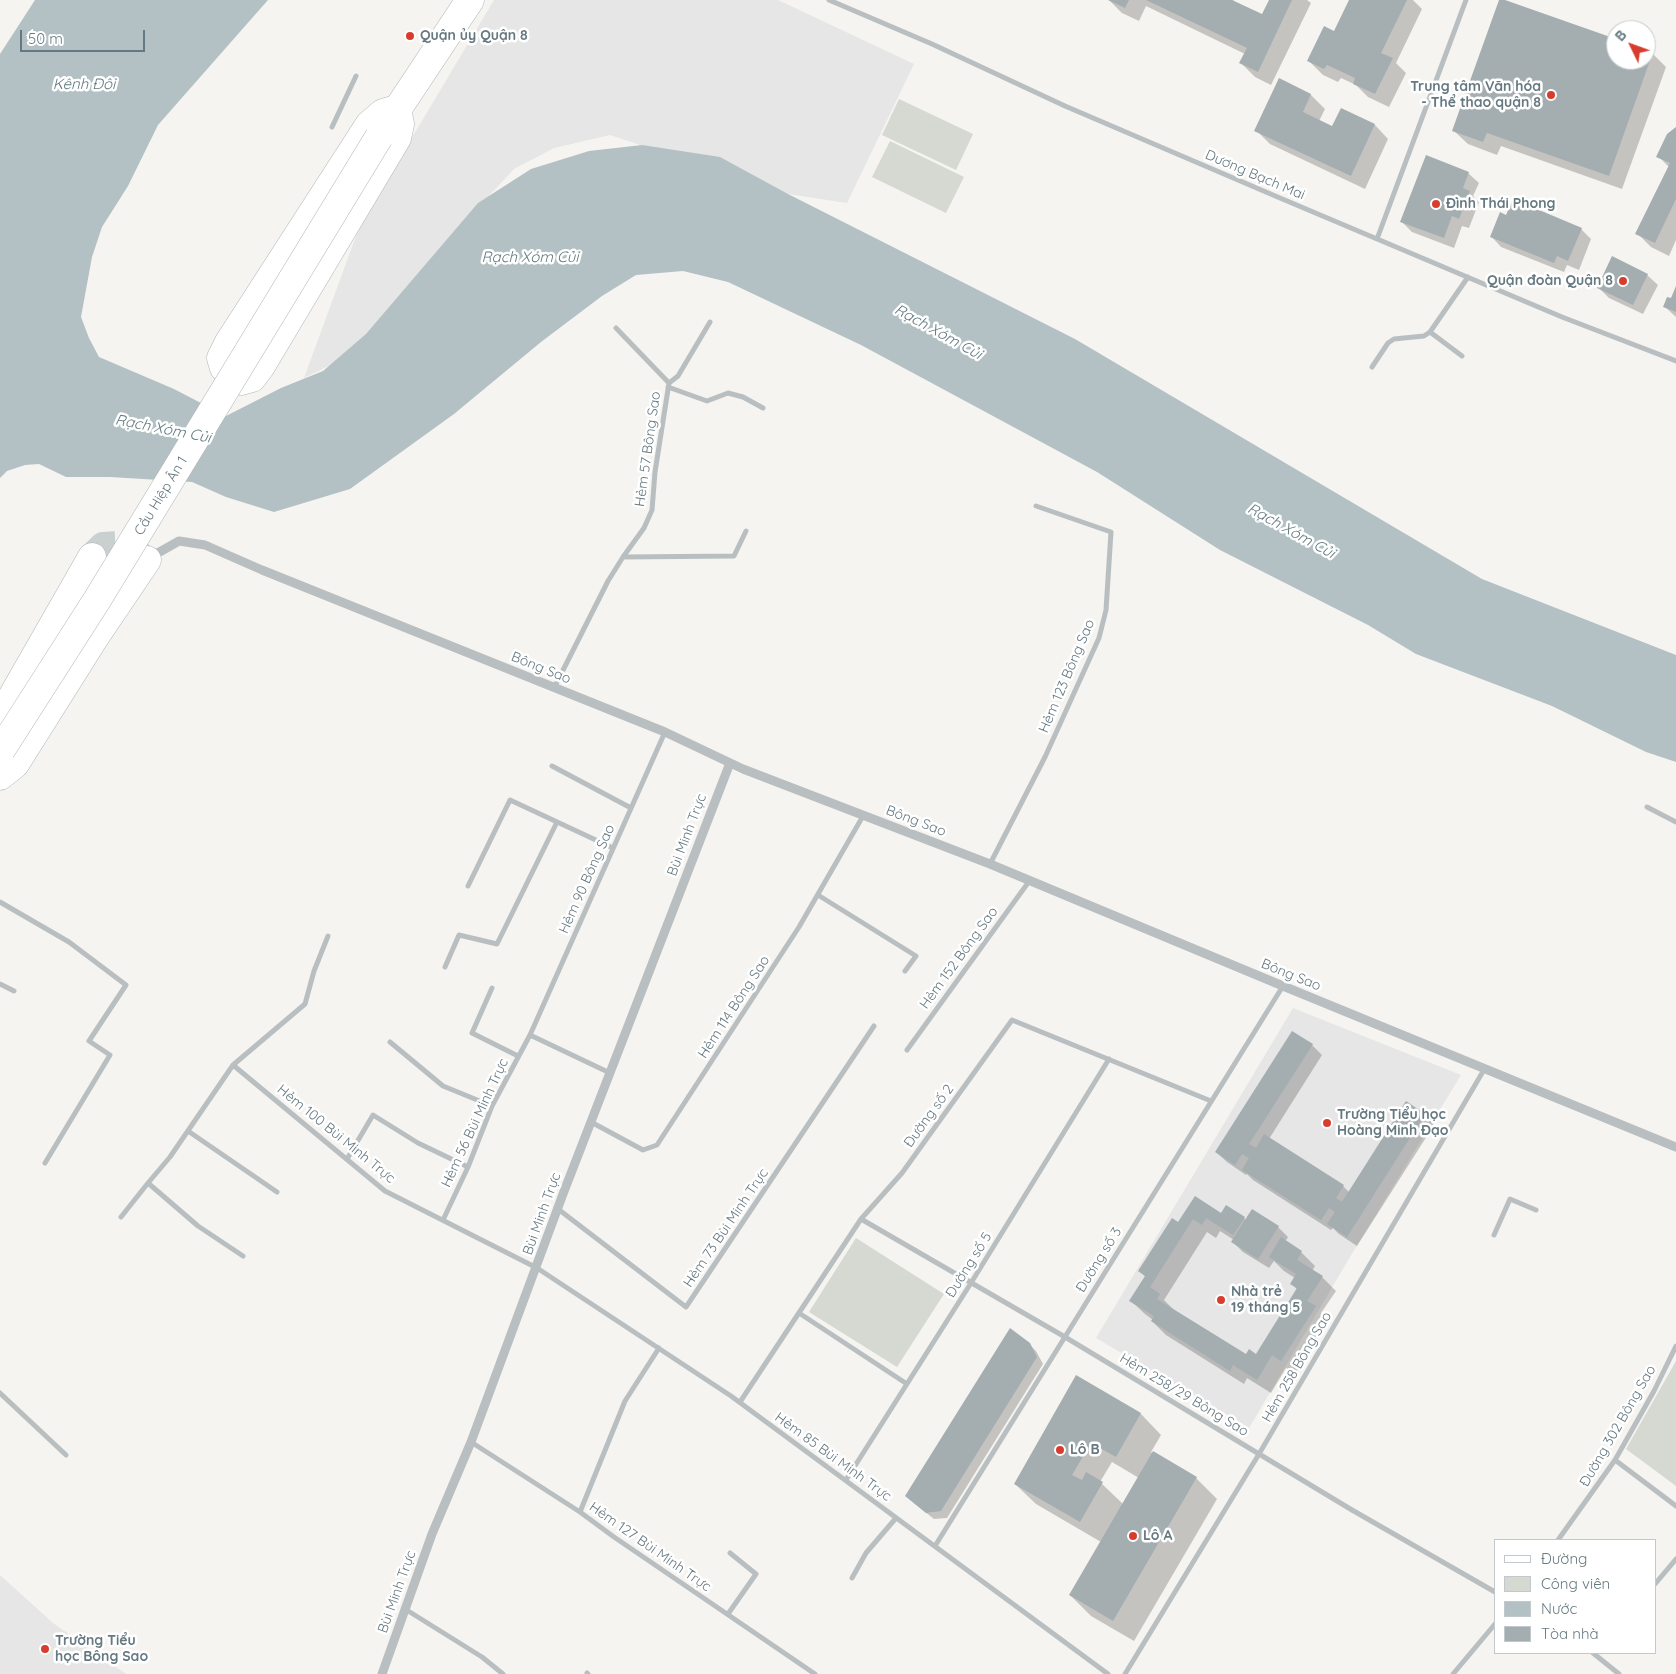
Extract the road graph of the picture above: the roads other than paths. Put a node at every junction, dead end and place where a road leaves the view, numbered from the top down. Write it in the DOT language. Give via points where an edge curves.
graph roads {
  1 [pos="470,0"];
  2 [pos="829,0"];
  3 [pos="1466,0"];
  4 [pos="356,76"];
  5 [pos="396,109"];
  6 [pos="332,127"];
  7 [pos="1377,239"];
  8 [pos="1468,277"];
  9 [pos="710,322"];
  10 [pos="616,328"];
  11 [pos="1430,332"];
  12 [pos="1462,356"];
  13 [pos="1676,361"];
  14 [pos="1372,368"];
  15 [pos="668,385"];
  16 [pos="763,408"];
  17 [pos="1036,506"];
  18 [pos="746,531"];
  19 [pos="92,557"];
  20 [pos="623,557"];
  21 [pos="147,560"];
  22 [pos="554,688"];
  23 [pos="0,718"];
  24 [pos="665,732"];
  25 [pos="0,759"];
  26 [pos="730,763"];
  27 [pos="552,766"];
  28 [pos="1647,807"];
  29 [pos="631,808"];
  30 [pos="863,816"];
  31 [pos="558,822"];
  32 [pos="1676,822"];
  33 [pos="613,848"];
  34 [pos="990,864"];
  35 [pos="1030,880"];
  36 [pos="468,886"];
  37 [pos="818,895"];
  38 [pos="0,902"];
  39 [pos="328,936"];
  40 [pos="445,967"];
  41 [pos="905,971"];
  42 [pos="0,984"];
  43 [pos="1282,986"];
  44 [pos="492,988"];
  45 [pos="14,991"];
  46 [pos="874,1026"];
  47 [pos="530,1035"];
  48 [pos="390,1042"];
  49 [pos="907,1050"];
  50 [pos="518,1056"];
  51 [pos="1109,1059"];
  52 [pos="233,1065"];
  53 [pos="1485,1068"];
  54 [pos="610,1073"];
  55 [pos="1211,1101"];
  56 [pos="492,1106"];
  57 [pos="591,1122"];
  58 [pos="188,1131"];
  59 [pos="1676,1147"];
  60 [pos="347,1159"];
  61 [pos="45,1163"];
  62 [pos="468,1167"];
  63 [pos="148,1183"];
  64 [pos="277,1192"];
  65 [pos="558,1208"];
  66 [pos="1536,1210"];
  67 [pos="121,1217"];
  68 [pos="861,1219"];
  69 [pos="443,1220"];
  70 [pos="1494,1234"];
  71 [pos="243,1256"];
  72 [pos="537,1268"];
  73 [pos="971,1283"];
  74 [pos="799,1313"];
  75 [pos="1065,1337"];
  76 [pos="1676,1346"];
  77 [pos="659,1348"];
  78 [pos="908,1384"];
  79 [pos="0,1393"];
  80 [pos="740,1402"];
  81 [pos="471,1442"];
  82 [pos="1260,1454"];
  83 [pos="66,1456"];
  84 [pos="1615,1460"];
  85 [pos="846,1480"];
  86 [pos="1676,1506"];
  87 [pos="580,1512"];
  88 [pos="896,1518"];
  89 [pos="1559,1539"];
  90 [pos="935,1546"];
  91 [pos="730,1554"];
  92 [pos="1676,1559"];
  93 [pos="852,1578"];
  94 [pos="1656,1583"];
  95 [pos="1494,1591"];
  96 [pos="405,1609"];
  97 [pos="728,1614"];
  98 [pos="1494,1625"];
  99 [pos="1596,1654"];
  100 [pos="1455,1672"];
  101 [pos="382,1674"];
  102 [pos="503,1674"];
  103 [pos="815,1674"];
  104 [pos="1108,1674"];
  105 [pos="1125,1674"];
  106 [pos="1463,1674"];
  107 [pos="1618,1674"];
  1 -- 5 [label="main road, Cầu Hiệp Ân 1"];
  2 -- 7 [label="street, Dương Bạch Mai" via="1074,110"];
  3 -- 7 [label="street"];
  4 -- 6 [label="street"];
  5 -- 5 [label="main road" via="382,113 369,125 229,342 220,358 224,368 241,381 252,378 262,366 397,138 400,124"];
  5 -- 25 [label="main road, Cầu Hiệp Ân 1, bridge"];
  7 -- 8 [label="street, Dương Bạch Mai"];
  8 -- 11 [label="street"];
  8 -- 13 [label="street, Dương Bạch Mai"];
  9 -- 15 [label="street, Hẻm 57 Bông Sao" via="678,376"];
  10 -- 15 [label="street"];
  11 -- 12 [label="street"];
  11 -- 14 [label="street" via="1424,336 1394,339"];
  15 -- 16 [label="street" via="707,401 728,393"];
  15 -- 20 [label="street, Hẻm 57 Bông Sao" via="652,510 644,528"];
  17 -- 34 [label="street, Hẻm 123 Bông Sao" via="1111,532 1106,610 1099,638 1045,757"];
  18 -- 20 [label="street" via="734,556"];
  19 -- 23 [label="main road"];
  20 -- 22 [label="street, Hẻm 57 Bông Sao"];
  21 -- 22 [label="street, Bông Sao" via="179,541 205,545"];
  21 -- 25 [label="main road" via="15,764"];
  22 -- 24 [label="street, Bông Sao"];
  24 -- 26 [label="street, Bông Sao"];
  24 -- 29 [label="street, Hẻm 90 Bông Sao"];
  26 -- 30 [label="street, Bông Sao"];
  26 -- 54 [label="street, Bùi Minh Trực"];
  27 -- 29 [label="street"];
  28 -- 32 [label="street"];
  29 -- 33 [label="street, Hẻm 90 Bông Sao"];
  30 -- 34 [label="street, Bông Sao"];
  30 -- 37 [label="street, Hẻm 114 Bông Sao"];
  31 -- 33 [label="street"];
  31 -- 36 [label="street" via="510,800"];
  31 -- 40 [label="street" via="497,944 459,935"];
  33 -- 47 [label="street, Hẻm 90 Bông Sao"];
  34 -- 35 [label="street, Bông Sao"];
  35 -- 43 [label="street, Bông Sao"];
  35 -- 49 [label="street, Hẻm 152 Bông Sao"];
  37 -- 41 [label="street" via="916,956"];
  37 -- 57 [label="street, Hẻm 114 Bông Sao" via="657,1145 643,1150"];
  38 -- 61 [label="street" via="68,942 126,985 89,1041 110,1055"];
  39 -- 52 [label="street" via="305,1004"];
  42 -- 45 [label="street"];
  43 -- 53 [label="street, Bông Sao"];
  43 -- 55 [label="street, Đường số 3"];
  44 -- 50 [label="street" via="472,1033"];
  46 -- 65 [label="street, Hẻm 73 Bùi Minh Trực" via="686,1308"];
  47 -- 50 [label="street, Hẻm 56 Bùi Minh Trực"];
  47 -- 54 [label="street"];
  48 -- 56 [label="street" via="443,1086"];
  50 -- 56 [label="street, Hẻm 56 Bùi Minh Trực"];
  51 -- 55 [label="street, Đường số 2"];
  51 -- 68 [label="street, Đường số 2" via="1012,1020 902,1173"];
  51 -- 73 [label="street, Đường số 5"];
  52 -- 58 [label="street"];
  52 -- 60 [label="street, Hẻm 100 Bùi Minh Trực"];
  53 -- 59 [label="street, Bông Sao"];
  53 -- 82 [label="street, Hẻm 258 Bông Sao"];
  54 -- 57 [label="street, Bùi Minh Trực"];
  55 -- 75 [label="street, Đường số 3"];
  56 -- 62 [label="street, Hẻm 56 Bùi Minh Trực"];
  57 -- 65 [label="street, Bùi Minh Trực"];
  58 -- 63 [label="street"];
  58 -- 64 [label="street"];
  60 -- 62 [label="street" via="373,1115 418,1143"];
  60 -- 69 [label="street, Hẻm 100 Bùi Minh Trực" via="385,1191"];
  62 -- 69 [label="street, Hẻm 56 Bùi Minh Trực"];
  63 -- 67 [label="street"];
  63 -- 71 [label="street" via="198,1226"];
  65 -- 72 [label="street, Bùi Minh Trực"];
  66 -- 70 [label="street" via="1510,1199"];
  68 -- 73 [label="street, Hẻm 258/29 Bông Sao"];
  68 -- 74 [label="street, Đường số 2"];
  69 -- 72 [label="street, Hẻm 100 Bùi Minh Trực"];
  72 -- 77 [label="street, Hẻm 85 Bùi Minh Trực"];
  72 -- 81 [label="street, Bùi Minh Trực"];
  73 -- 75 [label="street, Hẻm 258/29 Bông Sao"];
  73 -- 78 [label="street, Đường số 5"];
  74 -- 78 [label="street"];
  74 -- 80 [label="street, Đường số 2"];
  75 -- 82 [label="street, Hẻm 258/29 Bông Sao"];
  75 -- 90 [label="street, Đường số 3"];
  76 -- 84 [label="street, Đường 302 Bông Sao"];
  77 -- 80 [label="street, Hẻm 85 Bùi Minh Trực"];
  77 -- 87 [label="street" via="625,1401"];
  78 -- 85 [label="street, Đường số 5"];
  79 -- 83 [label="street"];
  80 -- 85 [label="street, Hẻm 85 Bùi Minh Trực"];
  81 -- 87 [label="street, Hẻm 127 Bùi Minh Trực"];
  81 -- 96 [label="street, Bùi Minh Trực"];
  82 -- 95 [label="street, Hẻm 258/29 Bông Sao"];
  82 -- 105 [label="street, Hẻm 258 Bông Sao"];
  84 -- 86 [label="street"];
  84 -- 89 [label="street, Đường 302 Bông Sao"];
  85 -- 88 [label="street, Hẻm 85 Bùi Minh Trực"];
  87 -- 97 [label="street, Hẻm 127 Bùi Minh Trực"];
  88 -- 90 [label="street, Hẻm 85 Bùi Minh Trực"];
  88 -- 93 [label="street" via="866,1553"];
  90 -- 104 [label="street, Hẻm 85 Bùi Minh Trực"];
  91 -- 97 [label="street" via="756,1574"];
  92 -- 94 [label="street"];
  96 -- 101 [label="street, Bùi Minh Trực"];
  96 -- 102 [label="street" via="482,1657"];
  97 -- 103 [label="street, Hẻm 127 Bùi Minh Trực"];
  98 -- 100 [label="street"];
  99 -- 107 [label="street"];
  100 -- 106 [label="street"];
}
